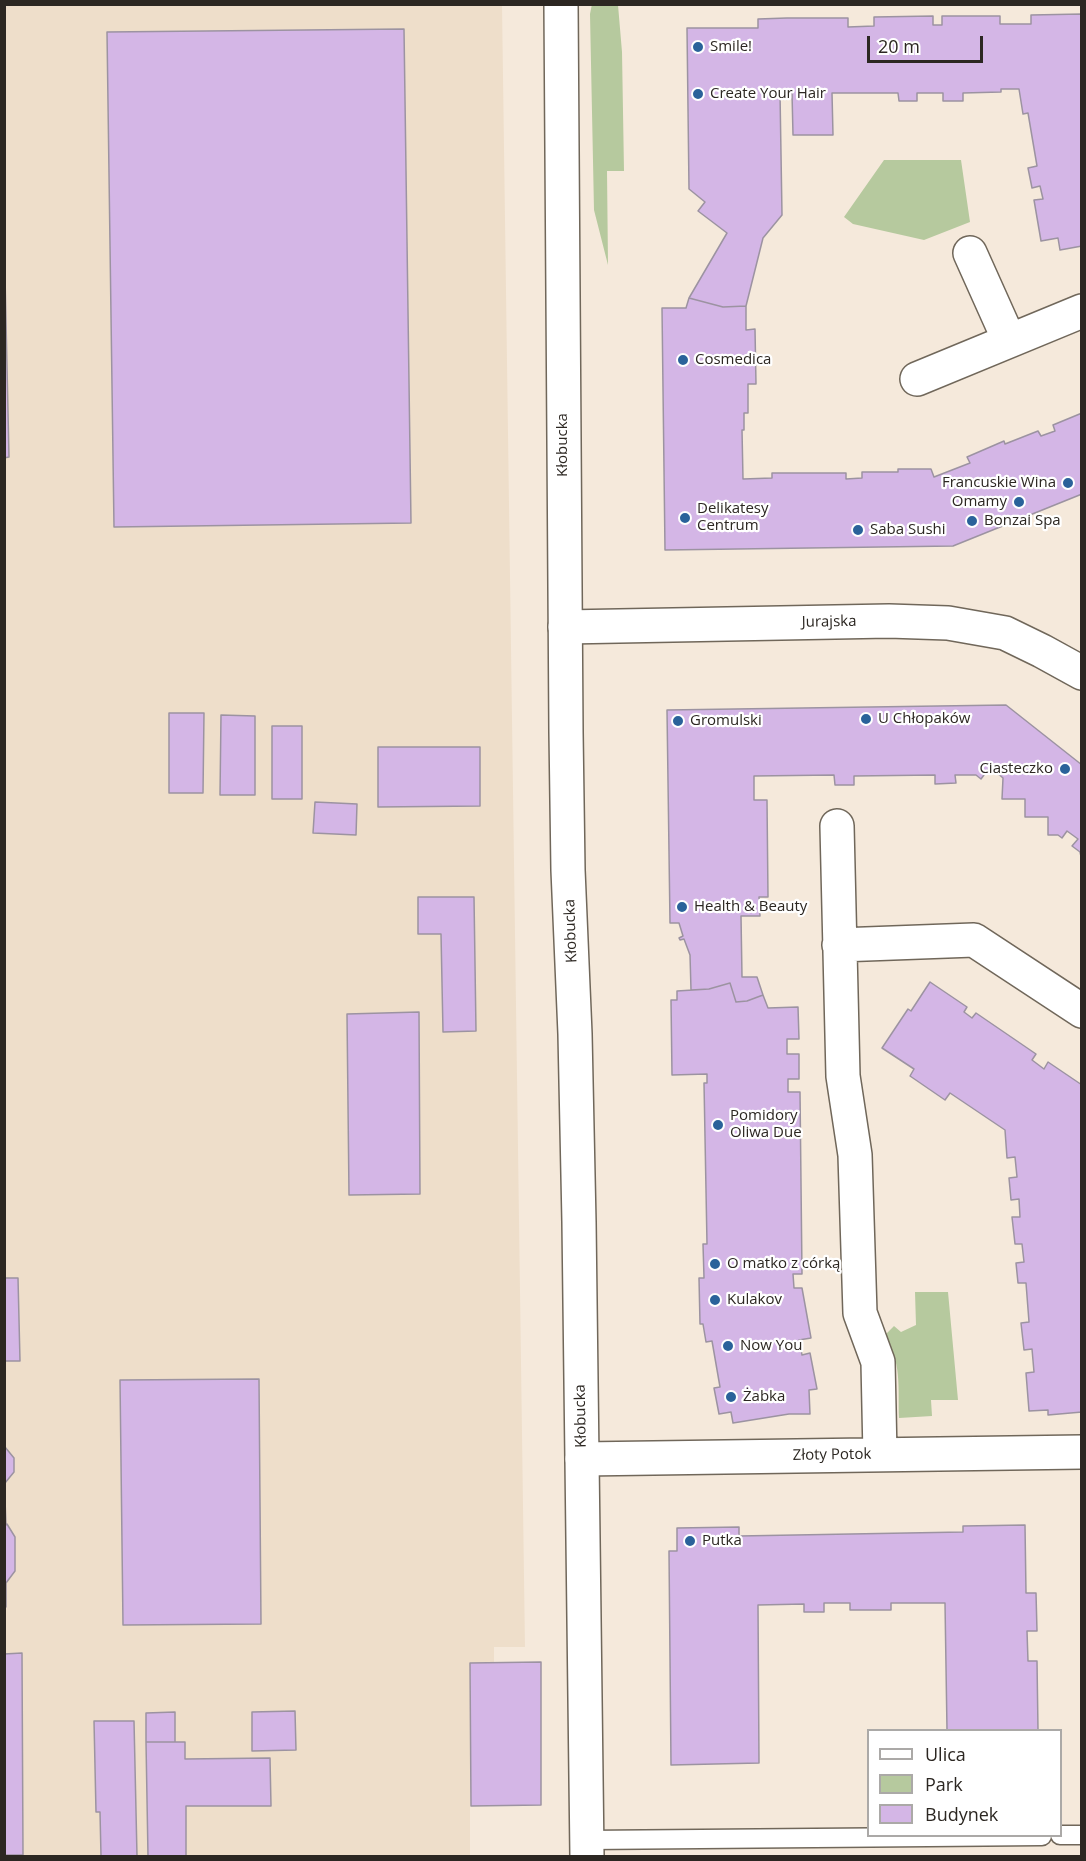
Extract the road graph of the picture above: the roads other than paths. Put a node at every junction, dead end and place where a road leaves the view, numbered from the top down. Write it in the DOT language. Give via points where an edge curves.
graph roads {
  1 [pos="561,4"];
  2 [pos="970,253"];
  3 [pos="1082,310"];
  4 [pos="1009,340"];
  5 [pos="917,379"];
  6 [pos="565,627"];
  7 [pos="1082,673"];
  8 [pos="837,826"];
  9 [pos="839,945"];
  10 [pos="1082,1011"];
  11 [pos="1082,1452"];
  12 [pos="880,1455"];
  13 [pos="582,1459"];
  14 [pos="1062,1835"];
  15 [pos="1082,1835"];
  16 [pos="1004,1837"];
  17 [pos="587,1848"];
  1 -- 6 [label="street, Kłobucka"];
  2 -- 4 [label="street"];
  3 -- 4 [label="street"];
  4 -- 5 [label="street"];
  6 -- 7 [label="street, Jurajska" via="948,623 1005,633"];
  6 -- 13 [label="street, Kłobucka"];
  8 -- 9 [label="street"];
  9 -- 10 [label="street" via="974,940"];
  9 -- 12 [label="street" via="843,1076 858,1198 860,1313 878,1362"];
  11 -- 12 [label="street, Złoty Potok"];
  12 -- 13 [label="street, Złoty Potok"];
  13 -- 17 [label="street, Kłobucka"];
  14 -- 15 [label="lane"];
  16 -- 17 [label="lane"];
}
